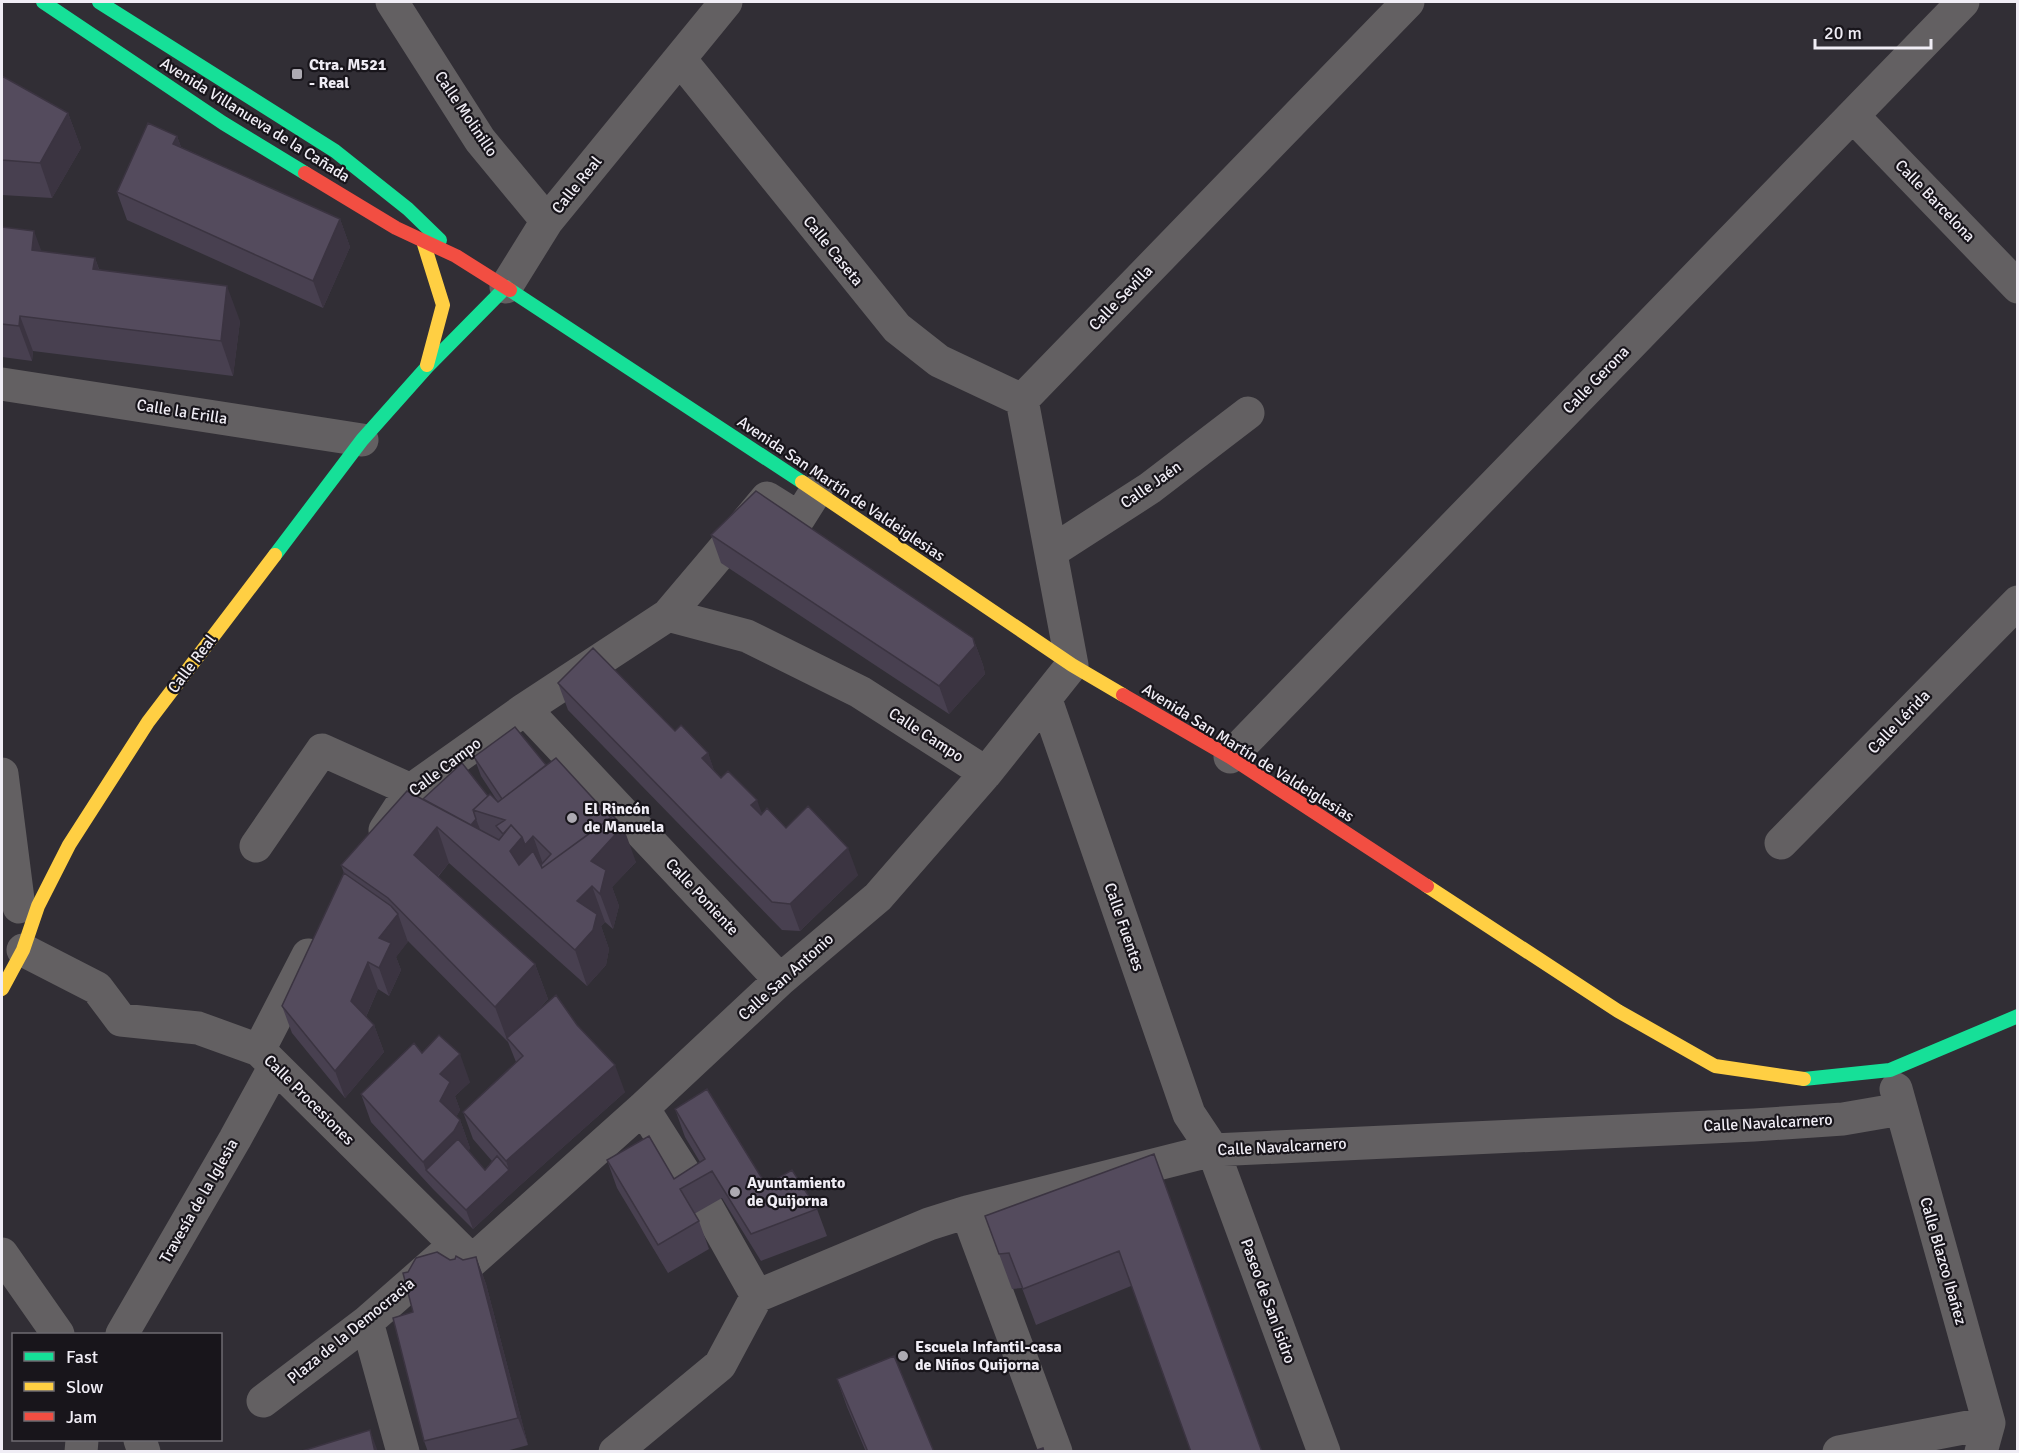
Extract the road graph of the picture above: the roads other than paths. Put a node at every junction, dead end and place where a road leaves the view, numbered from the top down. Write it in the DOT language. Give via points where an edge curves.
graph roads {
  1 [pos="43,2"];
  2 [pos="99,2"];
  3 [pos="392,2"];
  4 [pos="1408,2"];
  5 [pos="1963,2"];
  6 [pos="717,7"];
  7 [pos="680,59"];
  8 [pos="1853,116"];
  9 [pos="547,221"];
  10 [pos="423,241"];
  11 [pos="456,256"];
  12 [pos="506,287"];
  13 [pos="2018,287"];
  14 [pos="427,367"];
  15 [pos="2,384"];
  16 [pos="1022,400"];
  17 [pos="1248,413"];
  18 [pos="362,440"];
  19 [pos="816,491"];
  20 [pos="1051,552"];
  21 [pos="2018,602"];
  22 [pos="668,615"];
  23 [pos="1072,665"];
  24 [pos="1046,700"];
  25 [pos="525,709"];
  26 [pos="1230,757"];
  27 [pos="986,773"];
  28 [pos="2,774"];
  29 [pos="411,790"];
  30 [pos="1781,843"];
  31 [pos="256,846"];
  32 [pos="366,857"];
  33 [pos="20,907"];
  34 [pos="323,925"];
  35 [pos="23,950"];
  36 [pos="780,980"];
  37 [pos="2,989"];
  38 [pos="2018,1016"];
  39 [pos="267,1058"];
  40 [pos="1890,1070"];
  41 [pos="643,1108"];
  42 [pos="1901,1109"];
  43 [pos="1213,1149"];
  44 [pos="967,1212"];
  45 [pos="3,1259"];
  46 [pos="472,1261"];
  47 [pos="757,1296"];
  48 [pos="367,1322"];
  49 [pos="57,1333"];
  50 [pos="124,1333"];
  51 [pos="263,1401"];
  52 [pos="1985,1437"];
  53 [pos="403,1452"];
  54 [pos="615,1452"];
  55 [pos="1056,1452"];
  56 [pos="1324,1452"];
  57 [pos="1839,1452"];
  1 -- 10 [label="main road, Avenida Villanueva de la Cañada" via="223,123"];
  2 -- 11 [label="main road, Avenida Villanueva de la Cañada" via="335,151 408,209"];
  3 -- 9 [label="street, Calle Molinillo" via="480,140"];
  4 -- 16 [label="street, Calle Sevilla"];
  5 -- 8 [label="street, Calle Gerona"];
  6 -- 7 [label="street, Calle Real"];
  7 -- 9 [label="street, Calle Real"];
  7 -- 16 [label="street, Calle Caseta" via="897,328 939,361"];
  8 -- 13 [label="street, Calle Barcelona"];
  8 -- 26 [label="street, Calle Gerona"];
  9 -- 12 [label="street, Calle Real"];
  10 -- 11 [label="main road, Avenida Villanueva de la Cañada"];
  10 -- 14 [label="main road, Calle Real" via="443,305"];
  11 -- 12 [label="main road, Avenida Villanueva de la Cañada"];
  12 -- 14 [label="main road, Calle Real"];
  12 -- 19 [label="main road, Avenida San Martín de Valdeiglesias"];
  14 -- 18 [label="main road, Calle Real"];
  15 -- 18 [label="street, Calle la Erilla"];
  16 -- 20 [label="street"];
  17 -- 20 [label="street, Calle Jaén" via="1150,488"];
  18 -- 33 [label="main road, Calle Real" via="148,722 69,845"];
  19 -- 22 [label="street, Calle Campo" via="799,518 767,498"];
  19 -- 23 [label="main road, Avenida San Martín de Valdeiglesias"];
  20 -- 23 [label="street"];
  21 -- 30 [label="street, Calle Lérida"];
  22 -- 25 [label="street, Calle Campo"];
  22 -- 27 [label="street, Calle Campo" via="747,636 849,687"];
  23 -- 24 [label="street, Calle San Antonio"];
  23 -- 26 [label="main road, Avenida San Martín de Valdeiglesias"];
  24 -- 27 [label="street, Calle San Antonio"];
  24 -- 43 [label="street, Calle Fuentes" via="1189,1114"];
  25 -- 29 [label="street, Calle Campo"];
  25 -- 36 [label="street, Calle Poniente"];
  26 -- 40 [label="main road, Avenida San Martín de Valdeiglesias" via="1618,1011 1715,1066 1805,1079"];
  27 -- 36 [label="street, Calle San Antonio" via="878,897"];
  28 -- 33 [label="street"];
  29 -- 31 [label="street" via="322,750"];
  29 -- 32 [label="street, Calle Campo"];
  33 -- 35 [label="main road, Calle Real"];
  34 -- 39 [label="street"];
  35 -- 37 [label="main road, Calle Real"];
  35 -- 39 [label="street, Calle Procesiones" via="97,988 121,1020 198,1028"];
  36 -- 41 [label="street, Calle San Antonio"];
  38 -- 40 [label="main road, Avenida San Martín de Valdeiglesias"];
  39 -- 46 [label="street, Calle Procesiones"];
  39 -- 50 [label="street, Travesía de la Iglesia" via="235,1139"];
  40 -- 42 [label="street, Calle Blazco Ibañez"];
  41 -- 46 [label="street, Calle San Antonio"];
  41 -- 47 [label="street"];
  42 -- 43 [label="street, Calle Navalcarnero" via="1843,1119 1754,1125"];
  42 -- 52 [label="street, Calle Blazco Ibañez"];
  43 -- 44 [label="street, Calle Navalcarnero"];
  43 -- 56 [label="street, Paseo de San Isidro"];
  44 -- 47 [label="street, Calle Navalcarnero"];
  44 -- 55 [label="street"];
  45 -- 49 [label="street"];
  46 -- 48 [label="street, Plaza de la Democracia" via="444,1255"];
  47 -- 54 [label="street" via="720,1365"];
  48 -- 51 [label="street, Plaza de la Democracia"];
  48 -- 53 [label="street"];
  52 -- 57 [label="street"];
}
